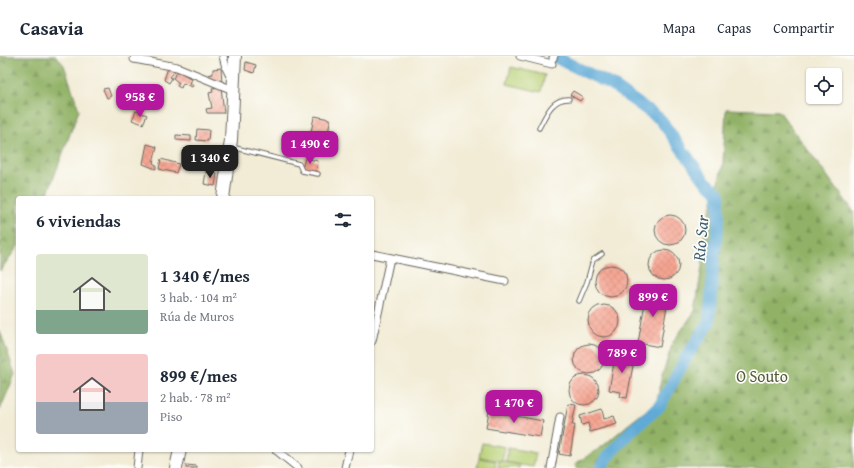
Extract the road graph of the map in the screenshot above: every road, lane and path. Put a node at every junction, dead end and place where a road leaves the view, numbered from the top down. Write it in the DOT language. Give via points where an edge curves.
graph roads {
  1 [pos="520,56"];
  2 [pos="232,57"];
  3 [pos="134,59"];
  4 [pos="553,59"];
  5 [pos="234,86"];
  6 [pos="569,99"];
  7 [pos="539,128"];
  8 [pos="230,147"];
  9 [pos="318,174"];
  10 [pos="223,196"];
  11 [pos="374,254"];
  12 [pos="602,254"];
  13 [pos="390,258"];
  14 [pos="506,282"];
  15 [pos="579,301"];
  16 [pos="374,332"];
  17 [pos="560,417"];
  18 [pos="139,452"];
  19 [pos="180,452"];
  20 [pos="278,452"];
  21 [pos="349,452"];
  22 [pos="137,468"];
  23 [pos="176,468"];
  24 [pos="298,468"];
  25 [pos="345,468"];
  26 [pos="551,468"];
  1 -- 4 [label="street"];
  2 -- 5 [label="main road"];
  3 -- 5 [label="street" via="177,67"];
  5 -- 8 [label="main road"];
  6 -- 7 [label="lane" via="554,104"];
  8 -- 9 [label="lane" via="299,164 302,171"];
  8 -- 10 [label="main road"];
  11 -- 13 [label="street"];
  12 -- 15 [label="lane" via="593,260"];
  13 -- 14 [label="street"];
  13 -- 16 [label="street"];
  17 -- 26 [label="street"];
  18 -- 22 [label="street"];
  19 -- 23 [label="main road"];
  20 -- 24 [label="street"];
  21 -- 25 [label="street"];
}
